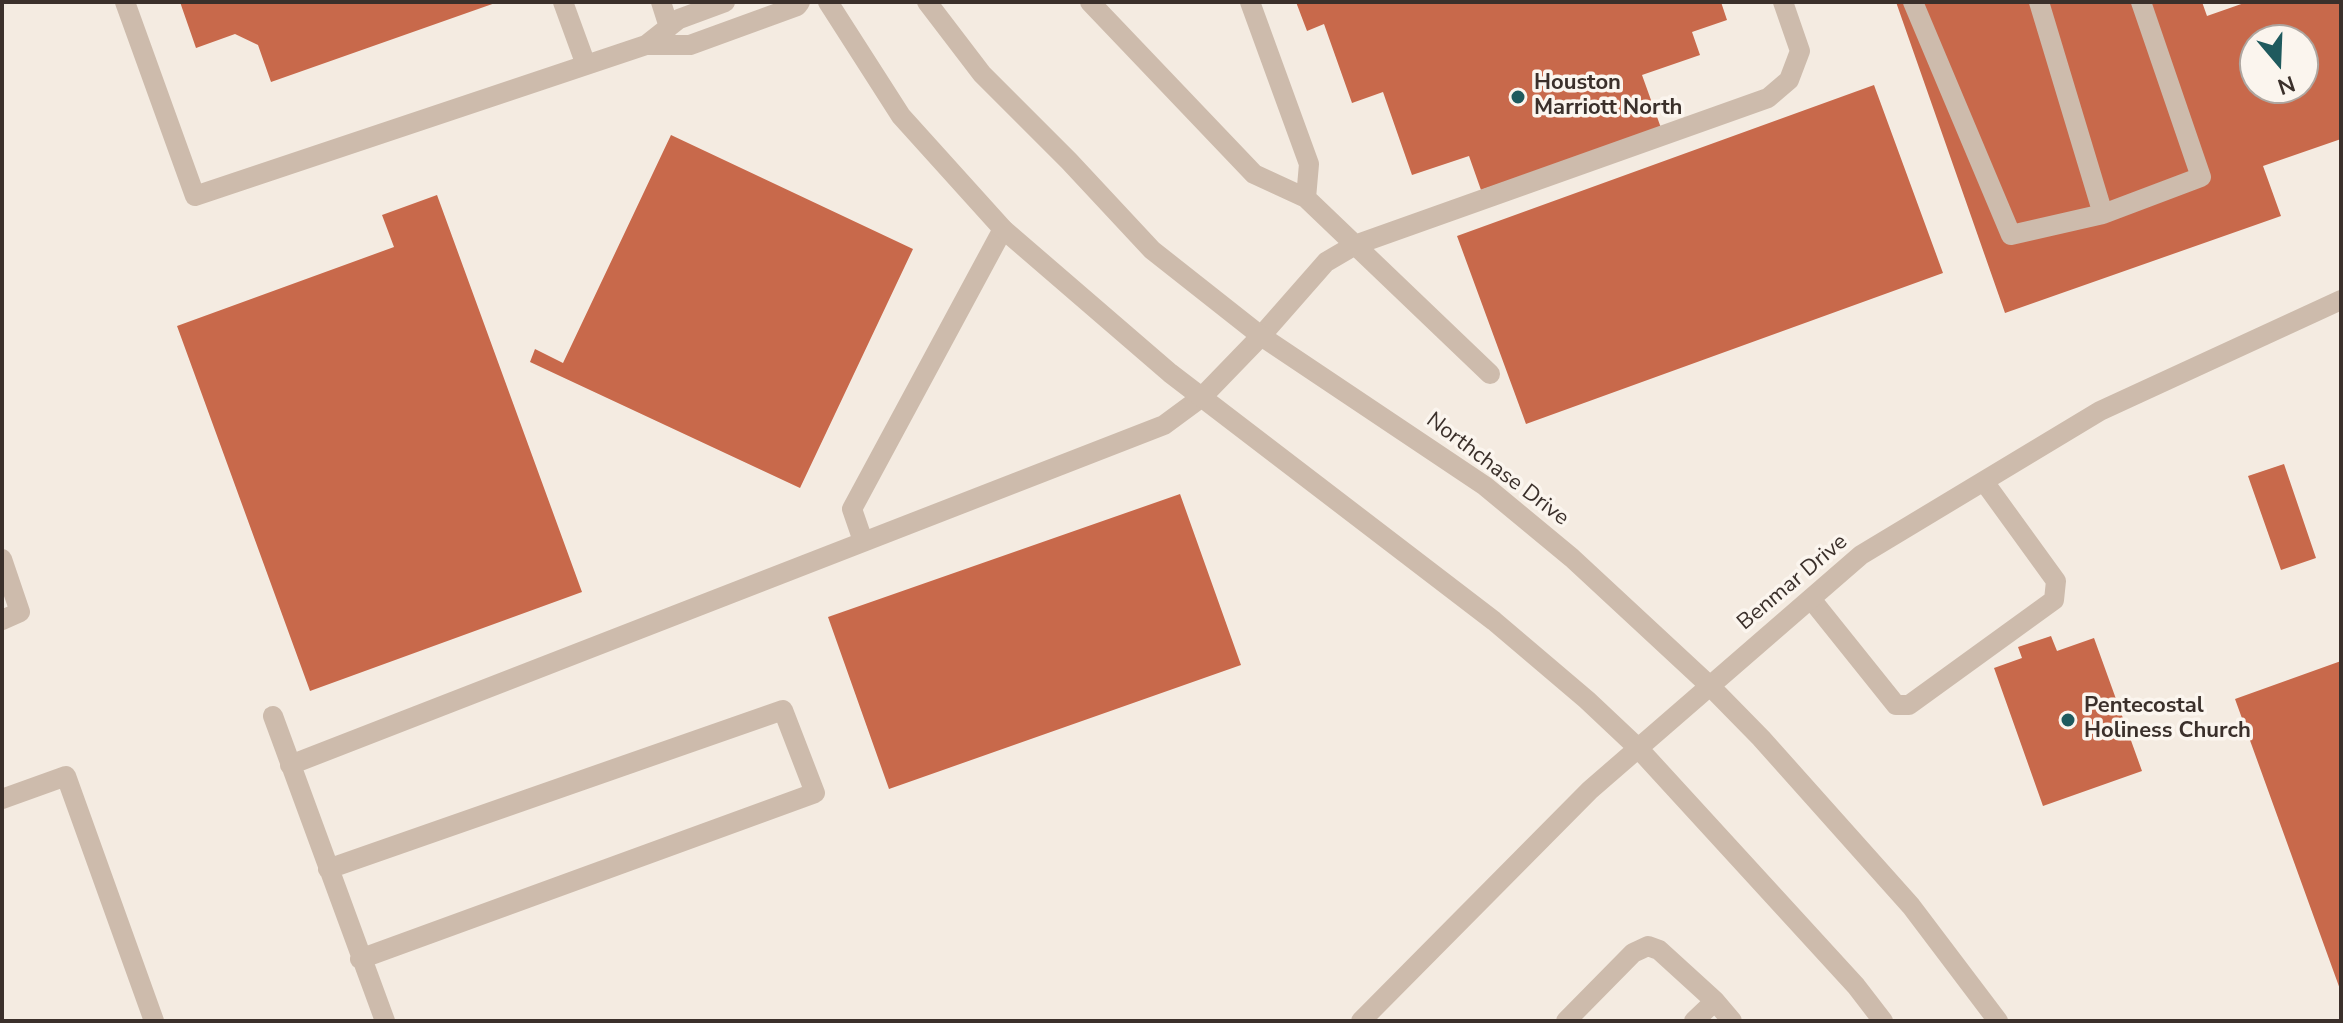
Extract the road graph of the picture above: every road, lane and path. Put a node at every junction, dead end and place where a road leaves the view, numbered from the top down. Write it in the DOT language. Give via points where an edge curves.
graph roads {
  1 [pos="125,2"];
  2 [pos="563,2"];
  3 [pos="661,2"];
  4 [pos="725,2"];
  5 [pos="800,2"];
  6 [pos="828,2"];
  7 [pos="927,2"];
  8 [pos="1090,2"];
  9 [pos="1250,2"];
  10 [pos="1783,2"];
  11 [pos="1913,2"];
  12 [pos="2039,2"];
  13 [pos="2141,2"];
  14 [pos="669,27"];
  15 [pos="646,45"];
  16 [pos="586,65"];
  17 [pos="1306,198"];
  18 [pos="2103,214"];
  19 [pos="1003,229"];
  20 [pos="1355,245"];
  21 [pos="2341,300"];
  22 [pos="1261,336"];
  23 [pos="1490,374"];
  24 [pos="1202,397"];
  25 [pos="1985,483"];
  26 [pos="863,541"];
  27 [pos="2,559"];
  28 [pos="1811,599"];
  29 [pos="2,620"];
  30 [pos="1710,686"];
  31 [pos="273,716"];
  32 [pos="1638,748"];
  33 [pos="290,765"];
  34 [pos="2,799"];
  35 [pos="328,869"];
  36 [pos="360,959"];
  37 [pos="1715,1001"];
  38 [pos="154,1021"];
  39 [pos="385,1021"];
  40 [pos="1361,1021"];
  41 [pos="1566,1021"];
  42 [pos="1694,1021"];
  43 [pos="1732,1021"];
  44 [pos="1883,1021"];
  45 [pos="1998,1021"];
  1 -- 16 [label="street" via="195,196"];
  2 -- 16 [label="street"];
  3 -- 14 [label="street"];
  4 -- 14 [label="street"];
  5 -- 15 [label="street" via="690,45"];
  6 -- 19 [label="street" via="901,116"];
  7 -- 22 [label="street, Northchase Drive" via="982,74 1152,250"];
  8 -- 17 [label="street" via="1254,174"];
  9 -- 17 [label="street" via="1309,164"];
  10 -- 20 [label="street" via="1800,51 1789,80 1768,98"];
  11 -- 18 [label="street" via="2011,235"];
  12 -- 18 [label="street"];
  13 -- 18 [label="street" via="2201,177"];
  14 -- 15 [label="street"];
  15 -- 16 [label="street"];
  17 -- 20 [label="street"];
  19 -- 24 [label="street"];
  19 -- 26 [label="street" via="852,509"];
  20 -- 22 [label="street" via="1326,262"];
  20 -- 23 [label="street"];
  21 -- 25 [label="street, Benmar Drive" via="2100,411"];
  22 -- 24 [label="street"];
  22 -- 30 [label="street, Northchase Drive" via="1485,486"];
  24 -- 26 [label="street" via="1164,425"];
  24 -- 32 [label="street" via="1494,621"];
  25 -- 28 [label="street, Benmar Drive" via="1861,555"];
  25 -- 28 [label="street" via="2056,581 2054,600 1909,705 1896,705"];
  26 -- 33 [label="street"];
  27 -- 29 [label="street" via="20,612"];
  28 -- 30 [label="street, Benmar Drive"];
  30 -- 32 [label="street, Benmar Drive"];
  30 -- 45 [label="street, Northchase Drive" via="1911,906"];
  31 -- 33 [label="street"];
  32 -- 40 [label="street, Benmar Drive"];
  32 -- 44 [label="street"];
  33 -- 35 [label="street"];
  34 -- 38 [label="street" via="66,776"];
  35 -- 36 [label="street"];
  35 -- 36 [label="street" via="783,710 815,793"];
  36 -- 39 [label="street"];
  37 -- 41 [label="street" via="1648,946 1633,953"];
  37 -- 42 [label="street"];
  37 -- 43 [label="street"];
}
